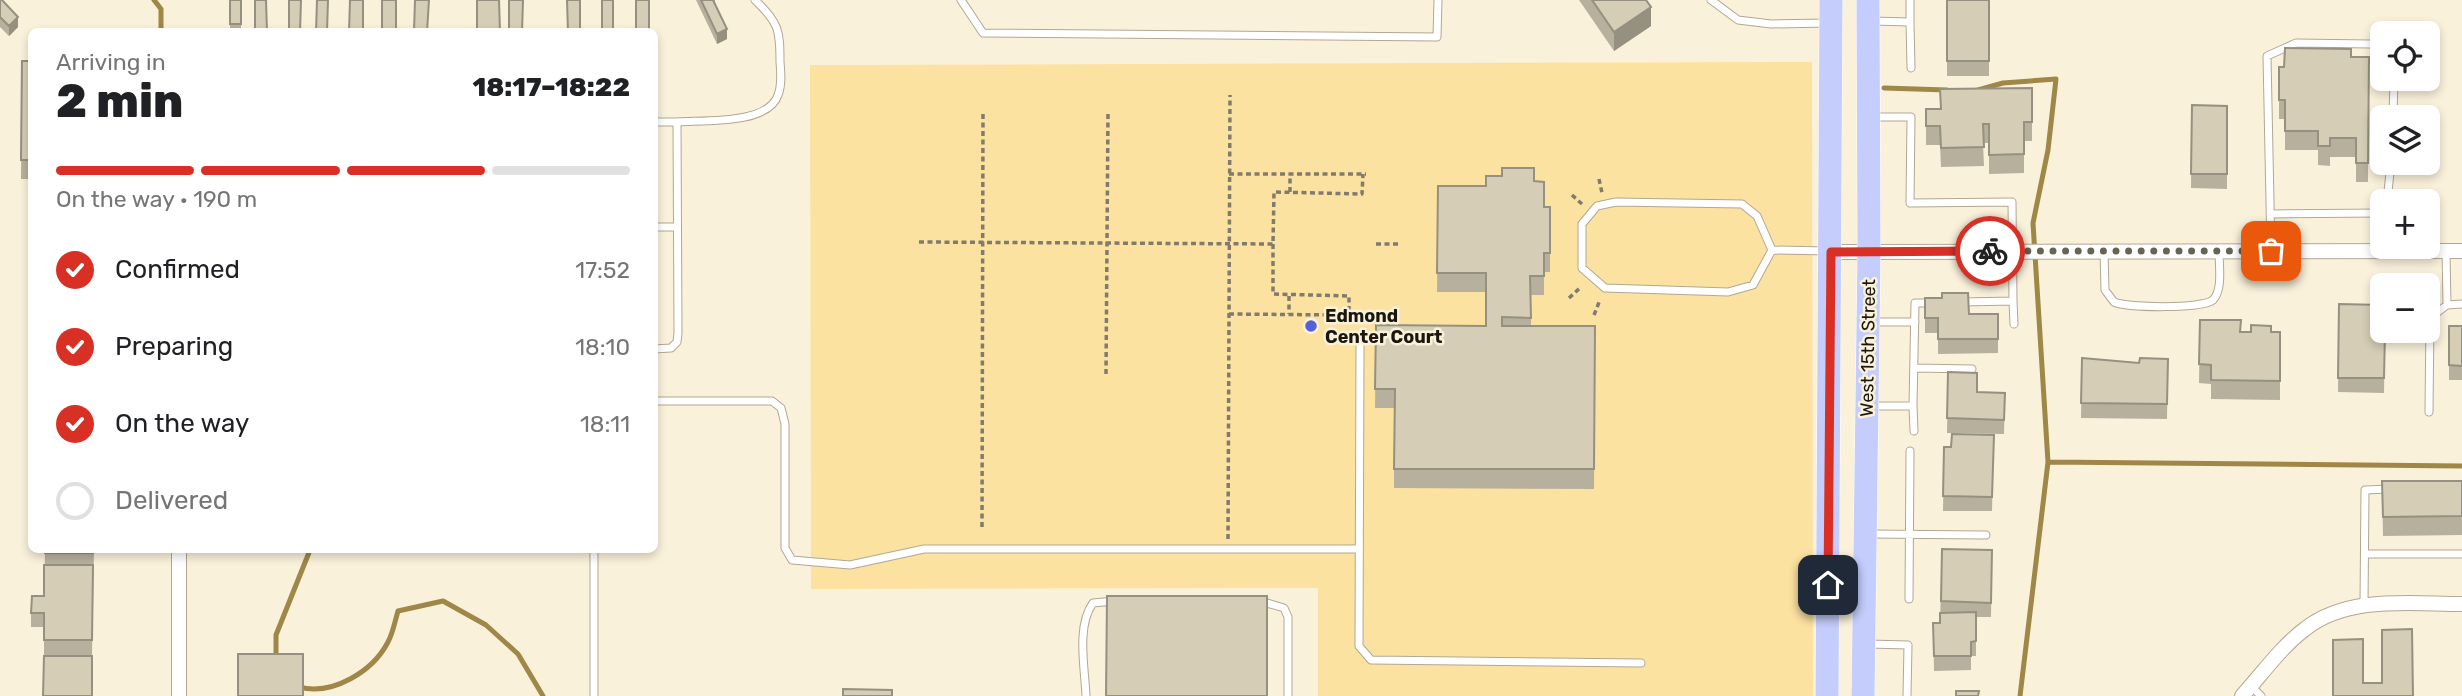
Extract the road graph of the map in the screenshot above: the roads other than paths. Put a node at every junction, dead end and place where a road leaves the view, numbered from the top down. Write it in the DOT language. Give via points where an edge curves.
graph roads {
  1 [pos="755,0"];
  2 [pos="961,0"];
  3 [pos="1438,0"];
  4 [pos="1711,0"];
  5 [pos="1910,0"];
  6 [pos="1831,11"];
  7 [pos="1868,11"];
  8 [pos="1910,22"];
  9 [pos="2370,44"];
  10 [pos="1911,68"];
  11 [pos="1868,117"];
  12 [pos="658,122"];
  13 [pos="677,122"];
  14 [pos="2370,213"];
  15 [pos="2270,214"];
  16 [pos="658,227"];
  17 [pos="677,227"];
  18 [pos="2370,249"];
  19 [pos="1772,250"];
  20 [pos="2014,251"];
  21 [pos="2104,251"];
  22 [pos="2219,251"];
  23 [pos="2271,251"];
  24 [pos="2440,251"];
  25 [pos="2446,251"];
  26 [pos="2462,251"];
  27 [pos="1831,252"];
  28 [pos="1869,252"];
  29 [pos="2013,300"];
  30 [pos="1943,302"];
  31 [pos="1957,302"];
  32 [pos="2447,304"];
  33 [pos="2462,304"];
  34 [pos="1869,322"];
  35 [pos="1915,322"];
  36 [pos="2014,324"];
  37 [pos="1360,346"];
  38 [pos="658,349"];
  39 [pos="1914,368"];
  40 [pos="1972,369"];
  41 [pos="658,401"];
  42 [pos="1868,407"];
  43 [pos="1913,407"];
  44 [pos="2429,412"];
  45 [pos="1914,431"];
  46 [pos="1910,451"];
  47 [pos="2393,489"];
  48 [pos="1866,534"];
  49 [pos="1909,534"];
  50 [pos="1986,535"];
  51 [pos="1358,549"];
  52 [pos="179,553"];
  53 [pos="594,553"];
  54 [pos="2365,554"];
  55 [pos="2462,554"];
  56 [pos="1909,599"];
  57 [pos="1130,601"];
  58 [pos="1248,601"];
  59 [pos="2462,604"];
  60 [pos="2364,605"];
  61 [pos="1864,644"];
  62 [pos="1642,663"];
  63 [pos="2251,693"];
  64 [pos="179,696"];
  65 [pos="594,696"];
  66 [pos="1086,696"];
  67 [pos="1288,696"];
  68 [pos="1827,696"];
  69 [pos="1863,696"];
  70 [pos="1907,696"];
  1 -- 13 [label="lane" via="780,30 778,98 750,117"];
  2 -- 3 [label="lane" via="983,33 1437,37"];
  4 -- 6 [label="lane" via="1738,20 1771,24"];
  5 -- 8 [label="lane"];
  6 -- 27 [label="main road"];
  7 -- 8 [label="lane"];
  7 -- 11 [label="main road, West 15th Street"];
  8 -- 10 [label="lane"];
  9 -- 15 [label="lane" via="2296,43 2267,56"];
  11 -- 20 [label="lane" via="1911,117 1910,203 2012,202"];
  11 -- 28 [label="main road, West 15th Street"];
  12 -- 13 [label="lane"];
  13 -- 17 [label="lane"];
  14 -- 15 [label="lane"];
  15 -- 23 [label="lane"];
  16 -- 17 [label="lane"];
  17 -- 38 [label="lane" via="677,342 671,348"];
  18 -- 23 [label="street"];
  19 -- 19 [label="lane" via="1753,285 1728,292 1605,288 1582,268 1582,224 1597,206 1616,202 1742,204 1757,216"];
  19 -- 27 [label="lane"];
  20 -- 21 [label="street"];
  20 -- 28 [label="street"];
  20 -- 29 [label="lane"];
  21 -- 22 [label="street"];
  21 -- 22 [label="lane" via="2105,290 2114,302 2187,306 2214,299"];
  22 -- 23 [label="street"];
  24 -- 25 [label="street"];
  25 -- 26 [label="street"];
  25 -- 32 [label="lane"];
  27 -- 28 [label="street"];
  27 -- 68 [label="main road"];
  28 -- 34 [label="main road, West 15th Street"];
  29 -- 31 [label="lane"];
  29 -- 36 [label="lane"];
  30 -- 35 [label="lane" via="1915,303"];
  32 -- 33 [label="lane"];
  32 -- 44 [label="lane" via="2430,318"];
  34 -- 35 [label="lane"];
  34 -- 42 [label="main road, West 15th Street"];
  35 -- 39 [label="lane"];
  37 -- 51 [label="lane"];
  39 -- 40 [label="lane"];
  39 -- 43 [label="lane"];
  41 -- 51 [label="lane" via="772,401 781,408 785,424 785,548 792,560 850,565 924,549"];
  42 -- 43 [label="lane"];
  42 -- 48 [label="main road, West 15th Street"];
  43 -- 45 [label="lane"];
  46 -- 49 [label="lane"];
  47 -- 54 [label="lane" via="2365,490"];
  48 -- 49 [label="lane"];
  48 -- 61 [label="main road, West 15th Street"];
  49 -- 50 [label="lane"];
  49 -- 56 [label="lane"];
  51 -- 62 [label="lane" via="1359,646 1371,660"];
  52 -- 64 [label="street"];
  53 -- 65 [label="lane"];
  54 -- 55 [label="lane"];
  54 -- 60 [label="lane"];
  57 -- 66 [label="lane" via="1093,603 1087,611"];
  58 -- 67 [label="lane" via="1275,603 1288,617"];
  59 -- 60 [label="street"];
  60 -- 63 [label="street" via="2328,614 2304,629"];
  61 -- 69 [label="main road, West 15th Street"];
  61 -- 70 [label="lane" via="1908,645"];
}
